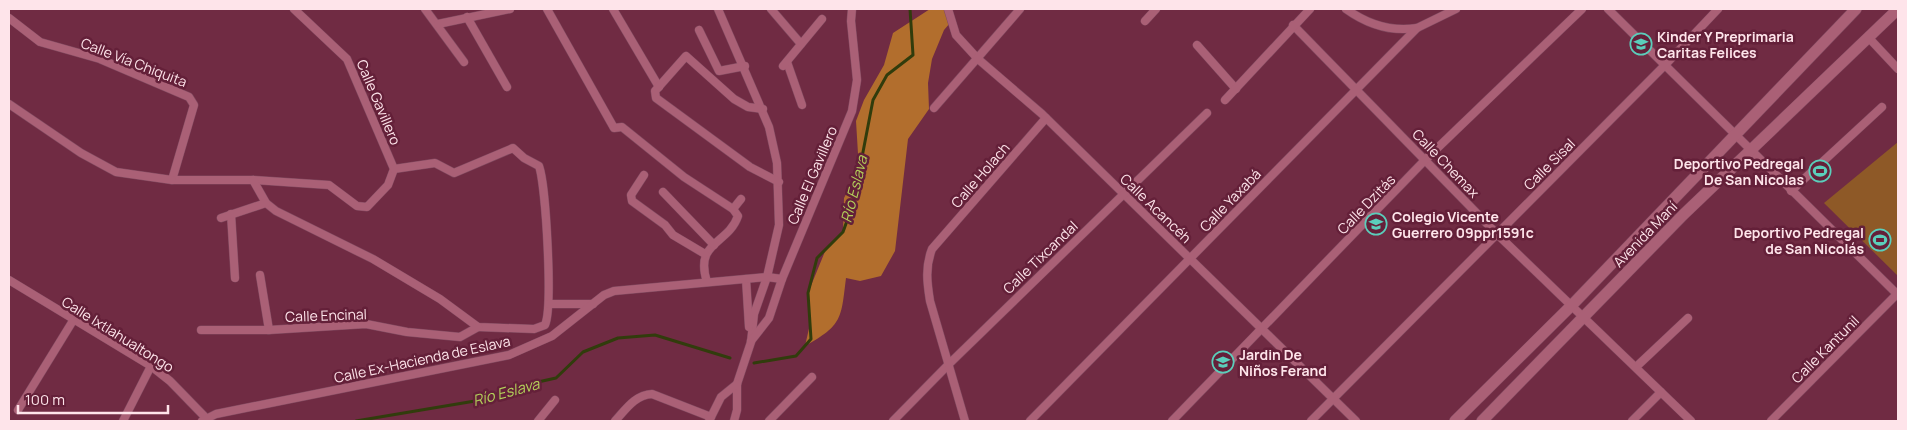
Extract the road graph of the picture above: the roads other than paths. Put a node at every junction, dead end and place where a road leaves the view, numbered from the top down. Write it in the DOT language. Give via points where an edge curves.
graph roads {
  1 [pos="294,9"];
  2 [pos="425,9"];
  3 [pos="510,9"];
  4 [pos="548,9"];
  5 [pos="613,9"];
  6 [pos="718,9"];
  7 [pos="771,9"];
  8 [pos="852,9"];
  9 [pos="948,9"];
  10 [pos="1020,9"];
  11 [pos="1156,9"];
  12 [pos="1310,9"];
  13 [pos="1346,9"];
  14 [pos="1456,9"];
  15 [pos="1582,9"];
  16 [pos="1608,9"];
  17 [pos="1718,9"];
  18 [pos="1856,9"];
  19 [pos="1898,9"];
  20 [pos="467,16"];
  21 [pos="9,18"];
  22 [pos="822,19"];
  23 [pos="1145,21"];
  24 [pos="438,24"];
  25 [pos="1293,25"];
  26 [pos="1417,28"];
  27 [pos="699,30"];
  28 [pos="1868,37"];
  29 [pos="801,44"];
  30 [pos="1197,45"];
  31 [pos="978,59"];
  32 [pos="464,62"];
  33 [pos="1666,64"];
  34 [pos="745,66"];
  35 [pos="1898,69"];
  36 [pos="507,87"];
  37 [pos="657,89"];
  38 [pos="1236,89"];
  39 [pos="1355,90"];
  40 [pos="1225,100"];
  41 [pos="9,104"];
  42 [pos="802,105"];
  43 [pos="1882,107"];
  44 [pos="934,108"];
  45 [pos="763,109"];
  46 [pos="1207,113"];
  47 [pos="1046,118"];
  48 [pos="1736,136"];
  49 [pos="1750,151"];
  50 [pos="1426,159"];
  51 [pos="394,169"];
  52 [pos="644,175"];
  53 [pos="172,180"];
  54 [pos="253,180"];
  55 [pos="779,182"];
  56 [pos="1791,191"];
  57 [pos="663,192"];
  58 [pos="1123,193"];
  59 [pos="741,199"];
  60 [pos="266,203"];
  61 [pos="733,209"];
  62 [pos="231,214"];
  63 [pos="221,218"];
  64 [pos="1497,234"];
  65 [pos="714,245"];
  66 [pos="705,254"];
  67 [pos="1190,259"];
  68 [pos="260,275"];
  69 [pos="767,277"];
  70 [pos="235,278"];
  71 [pos="746,279"];
  72 [pos="782,279"];
  73 [pos="9,280"];
  74 [pos="707,282"];
  75 [pos="1898,294"];
  76 [pos="549,304"];
  77 [pos="592,304"];
  78 [pos="1572,305"];
  79 [pos="1585,318"];
  80 [pos="1688,318"];
  81 [pos="74,319"];
  82 [pos="478,327"];
  83 [pos="201,330"];
  84 [pos="269,330"];
  85 [pos="1263,330"];
  86 [pos="751,342"];
  87 [pos="949,364"];
  88 [pos="151,366"];
  89 [pos="1636,367"];
  90 [pos="812,377"];
  91 [pos="737,384"];
  92 [pos="1661,392"];
  93 [pos="1333,399"];
  94 [pos="556,400"];
  95 [pos="18,410"];
  96 [pos="710,419"];
  97 [pos="204,420"];
  98 [pos="123,421"];
  99 [pos="538,421"];
  100 [pos="615,421"];
  101 [pos="734,421"];
  102 [pos="769,421"];
  103 [pos="893,421"];
  104 [pos="966,421"];
  105 [pos="1030,421"];
  106 [pos="1172,421"];
  107 [pos="1311,421"];
  108 [pos="1356,421"];
  109 [pos="1455,421"];
  110 [pos="1482,421"];
  111 [pos="1632,421"];
  112 [pos="1691,421"];
  113 [pos="1771,421"];
  1 -- 51 [label="street, Calle Gavillero" via="347,59"];
  2 -- 24 [label="street"];
  3 -- 20 [label="street"];
  4 -- 61 [label="street" via="614,128 622,127 684,177"];
  5 -- 37 [label="street"];
  6 -- 34 [label="street"];
  7 -- 29 [label="street"];
  8 -- 72 [label="street, Calle El Gavillero" via="850,21 857,80 852,112"];
  9 -- 31 [label="street, Calle Acancéh" via="956,35"];
  10 -- 31 [label="street"];
  11 -- 23 [label="street"];
  12 -- 25 [label="street"];
  13 -- 26 [label="street" via="1378,25 1400,31"];
  14 -- 26 [label="street, Calle Yaxabá"];
  15 -- 50 [label="street, Calle Dzitás"];
  16 -- 33 [label="street"];
  17 -- 33 [label="street, Calle Sisal"];
  18 -- 48 [label="street, Avenida Maní"];
  19 -- 28 [label="street, Avenida Maní"];
  20 -- 24 [label="street"];
  20 -- 36 [label="street"];
  21 -- 53 [label="street, Calle Vía Chiquita" via="40,42 100,59 189,97 194,105"];
  22 -- 29 [label="street"];
  24 -- 32 [label="street"];
  25 -- 38 [label="street"];
  25 -- 39 [label="street, Calle Chemax"];
  26 -- 39 [label="street, Calle Yaxabá"];
  27 -- 34 [label="street" via="719,71"];
  28 -- 35 [label="street"];
  28 -- 49 [label="street, Avenida Maní"];
  29 -- 42 [label="street" via="785,64"];
  30 -- 38 [label="street"];
  31 -- 44 [label="street"];
  31 -- 47 [label="street, Calle Acancéh"];
  33 -- 48 [label="street"];
  33 -- 64 [label="street, Calle Sisal"];
  34 -- 45 [label="street"];
  37 -- 45 [label="street" via="684,57 689,57 734,99 748,107"];
  37 -- 55 [label="street" via="656,98 750,166"];
  38 -- 40 [label="street"];
  39 -- 50 [label="street, Calle Chemax"];
  39 -- 67 [label="street, Calle Yaxabá"];
  41 -- 53 [label="street" via="81,153 116,172"];
  43 -- 56 [label="street"];
  45 -- 55 [label="street" via="774,144"];
  46 -- 58 [label="street, Calle Tixcandal"];
  47 -- 58 [label="street, Calle Acancéh"];
  47 -- 87 [label="street, Calle Holach" via="932,249 927,280 930,301"];
  48 -- 49 [label="street"];
  48 -- 78 [label="street, Avenida Maní"];
  49 -- 56 [label="street"];
  49 -- 79 [label="street, Avenida Maní" via="1683,215"];
  50 -- 64 [label="street, Calle Chemax"];
  50 -- 85 [label="street, Calle Dzitás"];
  51 -- 54 [label="street" via="388,185 367,207 357,206 329,185"];
  51 -- 76 [label="street" via="435,163 454,173 513,148 539,166 548,250"];
  52 -- 66 [label="street" via="631,195 632,200 674,236"];
  53 -- 54 [label="street"];
  54 -- 60 [label="street"];
  55 -- 69 [label="street" via="779,224"];
  56 -- 75 [label="street"];
  57 -- 65 [label="street"];
  58 -- 67 [label="street, Calle Acancéh"];
  58 -- 87 [label="street, Calle Tixcandal"];
  59 -- 61 [label="street"];
  60 -- 62 [label="street"];
  60 -- 82 [label="street" via="276,212 373,260 440,299"];
  61 -- 65 [label="street" via="738,219"];
  62 -- 63 [label="street"];
  62 -- 70 [label="street"];
  64 -- 78 [label="street, Calle Chemax"];
  64 -- 93 [label="street, Calle Sisal"];
  65 -- 66 [label="street"];
  66 -- 74 [label="street"];
  67 -- 85 [label="street, Calle Acancéh"];
  67 -- 105 [label="street, Calle Yaxabá"];
  68 -- 84 [label="street"];
  69 -- 71 [label="street, Calle Ex-Hacienda de Eslava"];
  69 -- 72 [label="street, Calle Ex-Hacienda de Eslava"];
  69 -- 86 [label="street" via="754,314"];
  71 -- 74 [label="street, Calle Ex-Hacienda de Eslava"];
  71 -- 86 [label="street"];
  72 -- 86 [label="street, Calle El Gavillero" via="769,318"];
  73 -- 81 [label="street, Calle Ixtlahualtongo"];
  74 -- 77 [label="street, Calle Ex-Hacienda de Eslava" via="614,291"];
  75 -- 113 [label="street, Calle Kantunil"];
  76 -- 77 [label="street"];
  76 -- 82 [label="street" via="547,320 540,328"];
  77 -- 97 [label="street, Calle Ex-Hacienda de Eslava" via="552,336 508,354"];
  78 -- 79 [label="street, Calle Chemax"];
  78 -- 109 [label="street, Avenida Maní"];
  79 -- 89 [label="street, Calle Chemax"];
  79 -- 110 [label="street, Avenida Maní"];
  80 -- 89 [label="street"];
  81 -- 88 [label="street, Calle Ixtlahualtongo"];
  81 -- 95 [label="street"];
  82 -- 84 [label="street, Calle Encinal" via="460,337 366,324"];
  83 -- 84 [label="street, Calle Encinal"];
  85 -- 93 [label="street, Calle Acancéh"];
  85 -- 106 [label="street, Calle Dzitás"];
  86 -- 91 [label="street"];
  87 -- 103 [label="street, Calle Tixcandal"];
  87 -- 104 [label="street"];
  88 -- 97 [label="street, Calle Ixtlahualtongo" via="170,381"];
  88 -- 98 [label="street"];
  89 -- 92 [label="street, Calle Chemax"];
  90 -- 102 [label="street"];
  91 -- 96 [label="street" via="721,397"];
  91 -- 101 [label="street"];
  92 -- 111 [label="street"];
  92 -- 112 [label="street, Calle Chemax"];
  93 -- 107 [label="street, Calle Sisal"];
  93 -- 108 [label="street, Calle Acancéh"];
  94 -- 99 [label="street"];
  96 -- 100 [label="street" via="652,394 643,394"];
}
